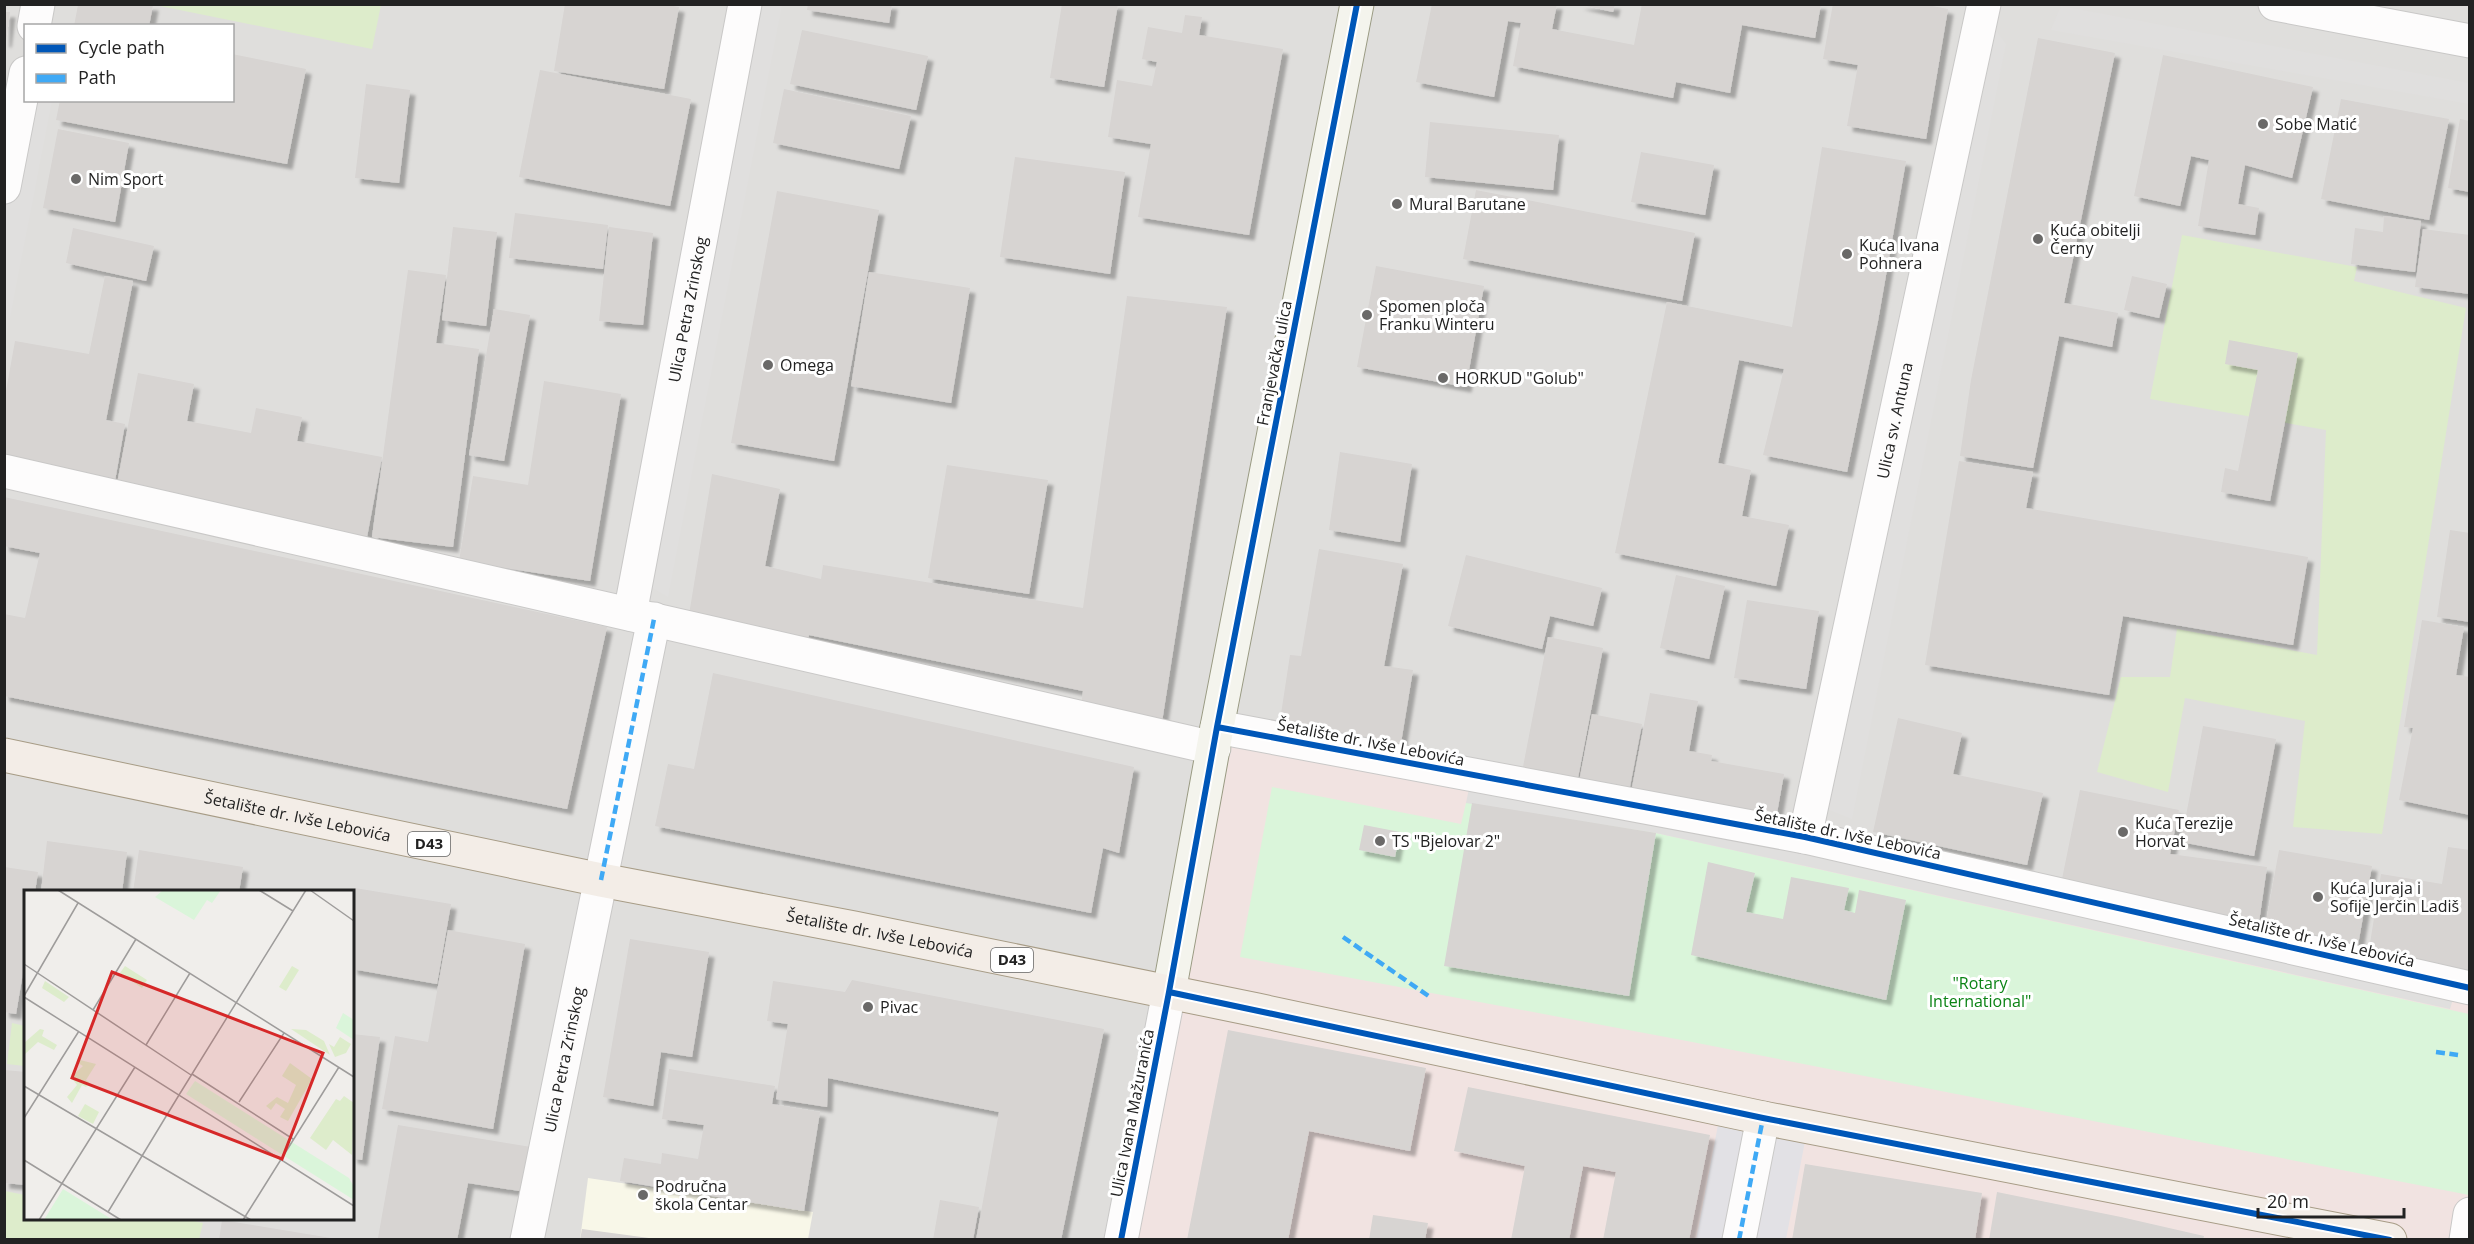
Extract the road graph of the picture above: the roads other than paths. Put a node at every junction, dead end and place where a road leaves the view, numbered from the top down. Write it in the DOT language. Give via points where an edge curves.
graph roads {
  1 [pos="38,4"];
  2 [pos="745,4"];
  3 [pos="1357,4"];
  4 [pos="1984,4"];
  5 [pos="2275,4"];
  6 [pos="34,24"];
  7 [pos="2469,41"];
  8 [pos="24,83"];
  9 [pos="4,187"];
  10 [pos="4,471"];
  11 [pos="642,617"];
  12 [pos="1215,737"];
  13 [pos="4,755"];
  14 [pos="1805,837"];
  15 [pos="600,880"];
  16 [pos="2469,988"];
  17 [pos="1169,992"];
  18 [pos="1763,1118"];
  19 [pos="2469,1214"];
  20 [pos="527,1239"];
  21 [pos="1121,1239"];
  22 [pos="1738,1239"];
  23 [pos="2390,1239"];
  24 [pos="2466,1239"];
  1 -- 6 [label="street"];
  2 -- 11 [label="street, Ulica Petra Zrinskog"];
  3 -- 12 [label="main road, Franjevačka ulica"];
  4 -- 14 [label="street, Ulica sv. Antuna"];
  5 -- 7 [label="street"];
  8 -- 9 [label="street"];
  10 -- 11 [label="street, Šetalište dr. Ivše Lebovića"];
  11 -- 12 [label="street, Šetalište dr. Ivše Lebovića"];
  11 -- 15 [label="street, Ulica Petra Zrinskog"];
  12 -- 14 [label="street, Šetalište dr. Ivše Lebovića"];
  12 -- 17 [label="main road, Franjevačka ulica"];
  13 -- 15 [label="main road, Šetalište dr. Ivše Lebovića / D43"];
  14 -- 16 [label="street, Šetalište dr. Ivše Lebovića"];
  15 -- 17 [label="main road, Šetalište dr. Ivše Lebovića / D43"];
  15 -- 20 [label="street, Ulica Petra Zrinskog"];
  17 -- 18 [label="main road, Šetalište dr. Ivše Lebovića / D43"];
  17 -- 21 [label="street, Ulica Ivana Mažuranića"];
  18 -- 22 [label="street"];
  18 -- 23 [label="main road, Šetalište dr. Ivše Lebovića / D43"];
  19 -- 24 [label="street"];
}
